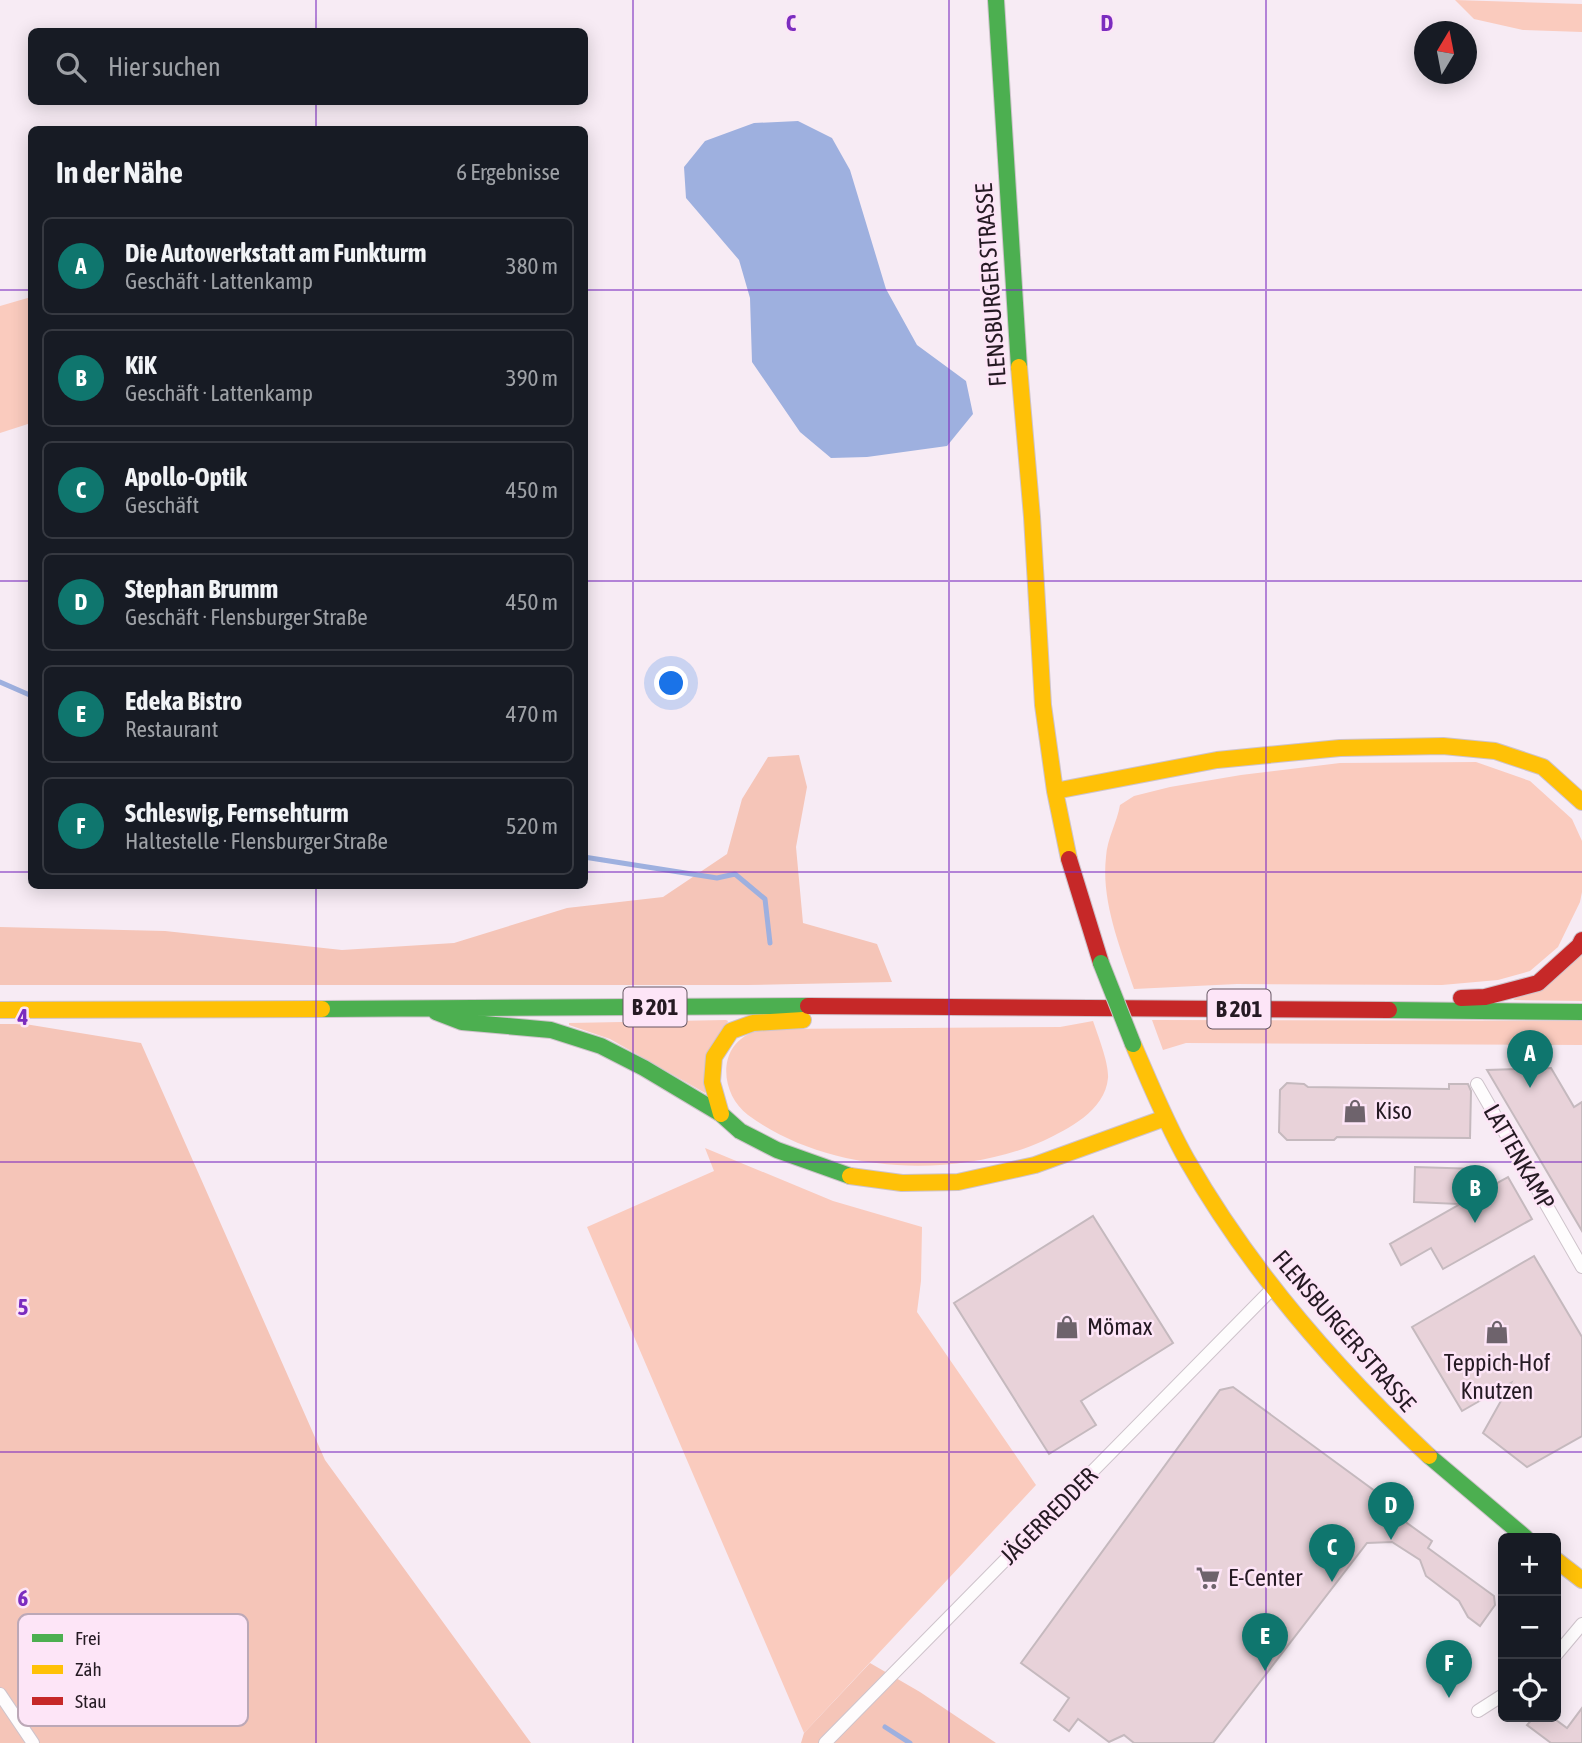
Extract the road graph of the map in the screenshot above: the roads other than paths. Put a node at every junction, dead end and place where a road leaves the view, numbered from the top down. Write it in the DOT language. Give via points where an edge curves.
graph roads {
  1 [pos="996,0"];
  2 [pos="1055,791"];
  3 [pos="1582,802"];
  4 [pos="1582,940"];
  5 [pos="889,1006"];
  6 [pos="422,1007"];
  7 [pos="1364,1009"];
  8 [pos="0,1010"];
  9 [pos="1582,1012"];
  10 [pos="1477,1084"];
  11 [pos="721,1114"];
  12 [pos="1165,1118"];
  13 [pos="1582,1267"];
  14 [pos="1272,1289"];
  15 [pos="1520,1533"];
  16 [pos="1561,1564"];
  17 [pos="1582,1580"];
  18 [pos="1582,1624"];
  19 [pos="1561,1649"];
  20 [pos="0,1693"];
  21 [pos="1498,1698"];
  22 [pos="1478,1711"];
  23 [pos="18,1720"];
  24 [pos="22,1726"];
  25 [pos="33,1743"];
  26 [pos="825,1743"];
  1 -- 2 [label="main road, FLENSBURGER STRASSE" via="1043,705"];
  2 -- 3 [label="main road" via="1217,760 1340,748 1443,746 1496,751 1543,767"];
  2 -- 12 [label="main road, FLENSBURGER STRASSE, bridge" via="1073,876 1101,963"];
  4 -- 7 [label="main road" via="1538,983 1485,997 1385,999"];
  5 -- 6 [label="main road, B 201"];
  5 -- 7 [label="main road, B 201"];
  5 -- 11 [label="main road" via="863,1016 753,1023 731,1031 714,1057 712,1082"];
  6 -- 8 [label="main road, B 201"];
  6 -- 11 [label="main road" via="462,1022 551,1030 601,1046"];
  7 -- 9 [label="main road, B 201"];
  10 -- 13 [label="street, LATTENKAMP"];
  11 -- 12 [label="main road" via="777,1150 846,1175 902,1183 958,1182 1035,1165"];
  12 -- 14 [label="main road, FLENSBURGER STRASSE" via="1187,1161"];
  14 -- 15 [label="main road, FLENSBURGER STRASSE" via="1389,1420"];
  14 -- 26 [label="street, JÄGERREDDER"];
  16 -- 17 [label="main road"];
  18 -- 19 [label="street"];
  20 -- 23 [label="street"];
  21 -- 22 [label="street"];
  24 -- 25 [label="street"];
}
